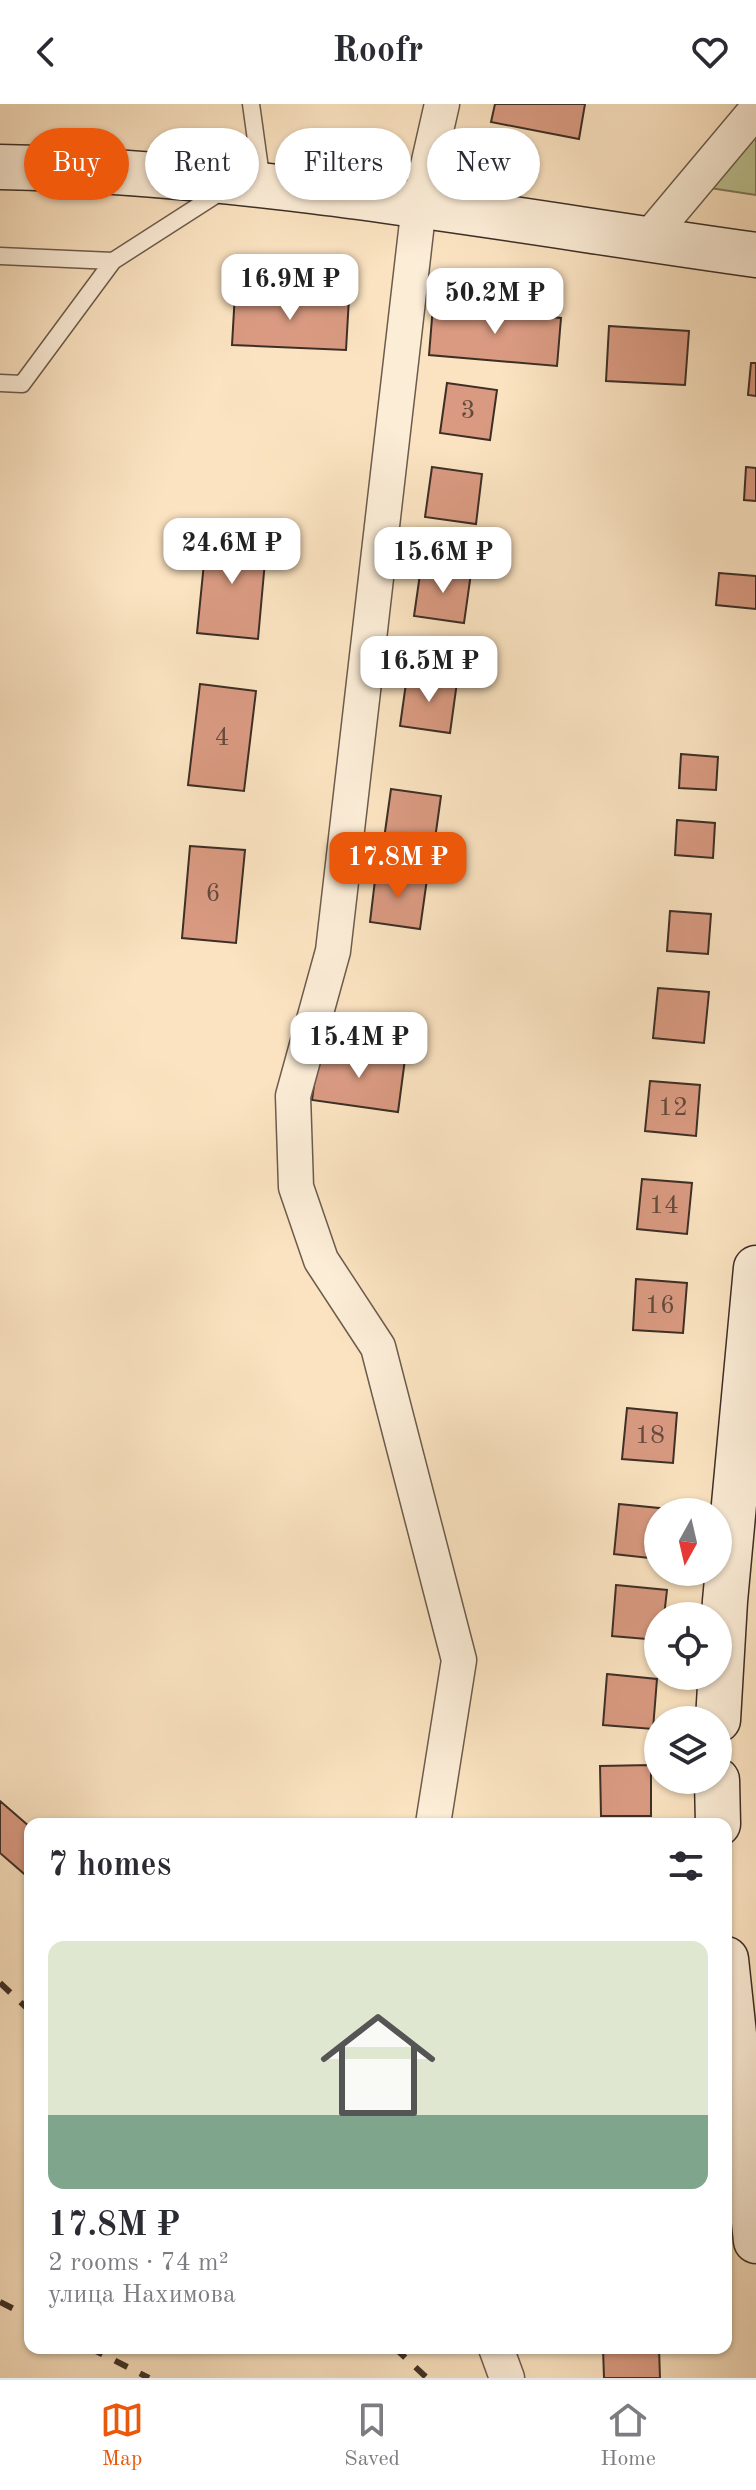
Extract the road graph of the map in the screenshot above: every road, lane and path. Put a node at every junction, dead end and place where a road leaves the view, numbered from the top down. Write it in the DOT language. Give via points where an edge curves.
graph roads {
  1 [pos="251,104"];
  2 [pos="442,104"];
  3 [pos="756,110"];
  4 [pos="251,128"];
  5 [pos="0,167"];
  6 [pos="145,174"];
  7 [pos="259,184"];
  8 [pos="220,200"];
  9 [pos="419,205"];
  10 [pos="647,240"];
  11 [pos="756,255"];
  12 [pos="0,256"];
  13 [pos="113,261"];
  14 [pos="0,383"];
  15 [pos="756,1268"];
  16 [pos="719,1706"];
  17 [pos="717,1794"];
  18 [pos="434,1818"];
  19 [pos="718,1818"];
  20 [pos="732,2015"];
  21 [pos="756,2241"];
  22 [pos="498,2354"];
  23 [pos="507,2378"];
  1 -- 4 [label="lane"];
  2 -- 9 [label="street"];
  3 -- 10 [label="street"];
  5 -- 6 [label="main road"];
  7 -- 9 [label="main road"];
  8 -- 13 [label="lane"];
  9 -- 10 [label="main road"];
  9 -- 18 [label="street" via="333,951 293,1096 296,1187 321,1260 378,1347 459,1660"];
  10 -- 11 [label="main road"];
  12 -- 13 [label="lane"];
  13 -- 14 [label="lane" via="22,384"];
  15 -- 16 [label="main road"];
  17 -- 19 [label="main road"];
  20 -- 21 [label="main road"];
  22 -- 23 [label="street"];
}
